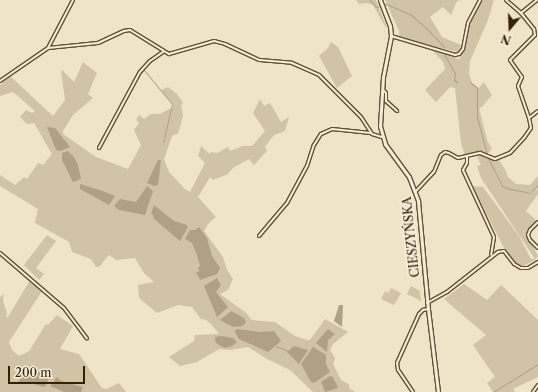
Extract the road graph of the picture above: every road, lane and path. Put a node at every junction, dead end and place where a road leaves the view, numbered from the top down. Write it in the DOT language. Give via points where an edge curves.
graph roads {
  1 [pos="73,0"];
  2 [pos="380,0"];
  3 [pos="480,0"];
  4 [pos="506,0"];
  5 [pos="537,0"];
  6 [pos="521,14"];
  7 [pos="391,36"];
  8 [pos="48,48"];
  9 [pos="163,52"];
  10 [pos="0,81"];
  11 [pos="382,90"];
  12 [pos="538,110"];
  13 [pos="397,111"];
  14 [pos="529,118"];
  15 [pos="372,134"];
  16 [pos="382,137"];
  17 [pos="99,148"];
  18 [pos="467,157"];
  19 [pos="416,192"];
  20 [pos="538,222"];
  21 [pos="259,236"];
  22 [pos="538,248"];
  23 [pos="0,253"];
  24 [pos="491,257"];
  25 [pos="538,262"];
  26 [pos="427,303"];
  27 [pos="428,309"];
  28 [pos="87,338"];
  29 [pos="538,386"];
  30 [pos="413,392"];
  31 [pos="438,392"];
  32 [pos="533,392"];
  1 -- 8 [label="street"];
  2 -- 7 [label="main road, CIESZYŃSKA"];
  3 -- 7 [label="street" via="468,23 463,49 459,54"];
  4 -- 6 [label="street"];
  5 -- 6 [label="street"];
  6 -- 14 [label="street" via="536,33 510,60 522,77 518,86"];
  7 -- 11 [label="main road, CIESZYŃSKA"];
  8 -- 9 [label="street" via="98,43 130,30"];
  8 -- 10 [label="street"];
  9 -- 15 [label="street" via="169,54 214,41 260,60 292,64 320,76 361,117"];
  9 -- 17 [label="street" via="140,72"];
  11 -- 13 [label="street" via="385,92 386,101"];
  11 -- 16 [label="main road, CIESZYŃSKA" via="379,117"];
  12 -- 14 [label="street"];
  14 -- 18 [label="street" via="531,128 510,153 498,158 480,153"];
  15 -- 16 [label="street"];
  15 -- 21 [label="street" via="332,129 321,134 287,204"];
  16 -- 19 [label="main road, CIESZYŃSKA"];
  18 -- 19 [label="street" via="458,158 447,152 443,153 434,172"];
  18 -- 24 [label="street" via="463,170 494,237"];
  19 -- 26 [label="main road, CIESZYŃSKA"];
  20 -- 22 [label="street" via="528,235"];
  23 -- 28 [label="street" via="64,308"];
  24 -- 25 [label="street" via="501,251 518,267 525,268"];
  24 -- 26 [label="street" via="447,292"];
  26 -- 27 [label="main road, CIESZYŃSKA"];
  27 -- 30 [label="street" via="419,314 397,363 400,373"];
  27 -- 31 [label="main road, CIESZYŃSKA"];
  29 -- 32 [label="street"];
}
